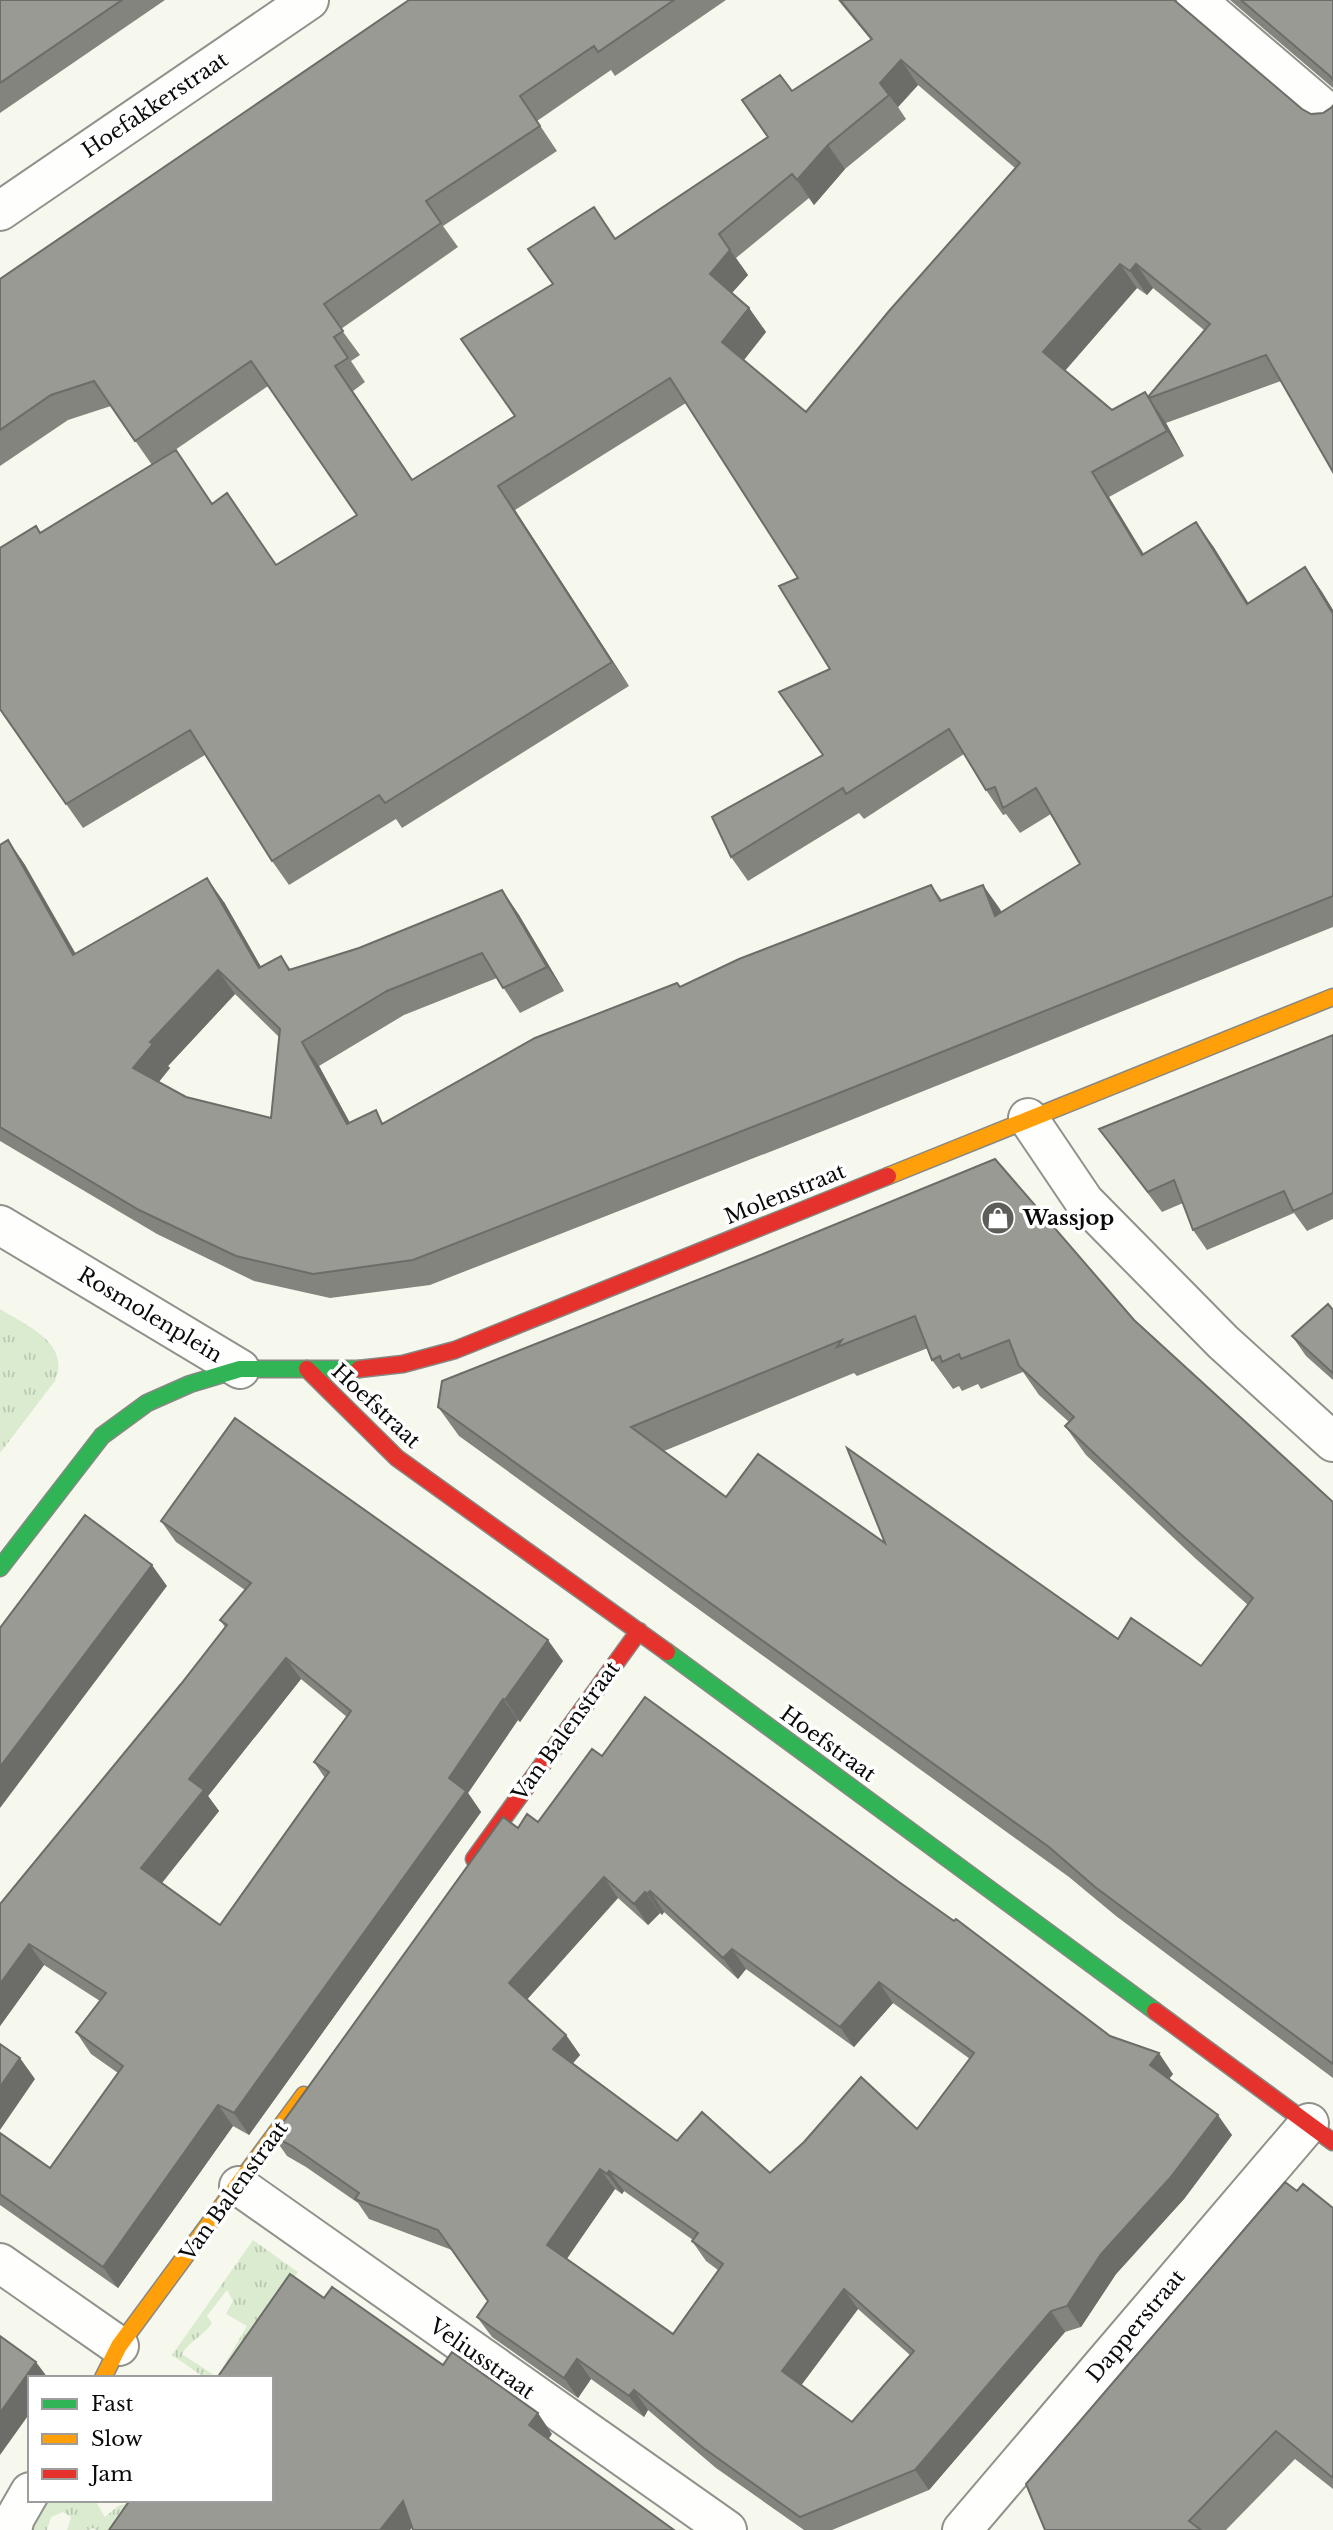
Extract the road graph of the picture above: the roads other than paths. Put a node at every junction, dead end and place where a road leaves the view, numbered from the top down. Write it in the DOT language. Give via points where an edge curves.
graph roads {
  1 [pos="309,0"];
  2 [pos="1196,0"];
  3 [pos="1333,117"];
  4 [pos="0,211"];
  5 [pos="1333,997"];
  6 [pos="1028,1118"];
  7 [pos="0,1225"];
  8 [pos="307,1369"];
  9 [pos="240,1370"];
  10 [pos="1333,1442"];
  11 [pos="0,1567"];
  12 [pos="639,1631"];
  13 [pos="467,1869"];
  14 [pos="312,2084"];
  15 [pos="1321,2132"];
  16 [pos="239,2186"];
  17 [pos="0,2263"];
  18 [pos="111,2362"];
  19 [pos="28,2495"];
  20 [pos="12,2530"];
  21 [pos="727,2530"];
  22 [pos="962,2530"];
  1 -- 4 [label="street, Hoefakkerstraat"];
  2 -- 3 [label="street"];
  5 -- 6 [label="street, Molenstraat"];
  6 -- 8 [label="street, Molenstraat" via="455,1350 403,1364"];
  6 -- 10 [label="street" via="1084,1201 1223,1342"];
  7 -- 9 [label="street, Rosmolenplein"];
  8 -- 9 [label="street, Molenstraat"];
  8 -- 12 [label="street, Hoefstraat" via="397,1458"];
  9 -- 11 [label="street, Rosmolenplein" via="190,1384 147,1403 102,1436"];
  12 -- 13 [label="street, Van Balenstraat"];
  12 -- 15 [label="street, Hoefstraat"];
  14 -- 16 [label="street, Van Balenstraat"];
  15 -- 22 [label="street, Dapperstraat"];
  16 -- 18 [label="street, Van Balenstraat"];
  16 -- 21 [label="street, Veliusstraat"];
  17 -- 18 [label="street"];
  19 -- 20 [label="street"];
}
